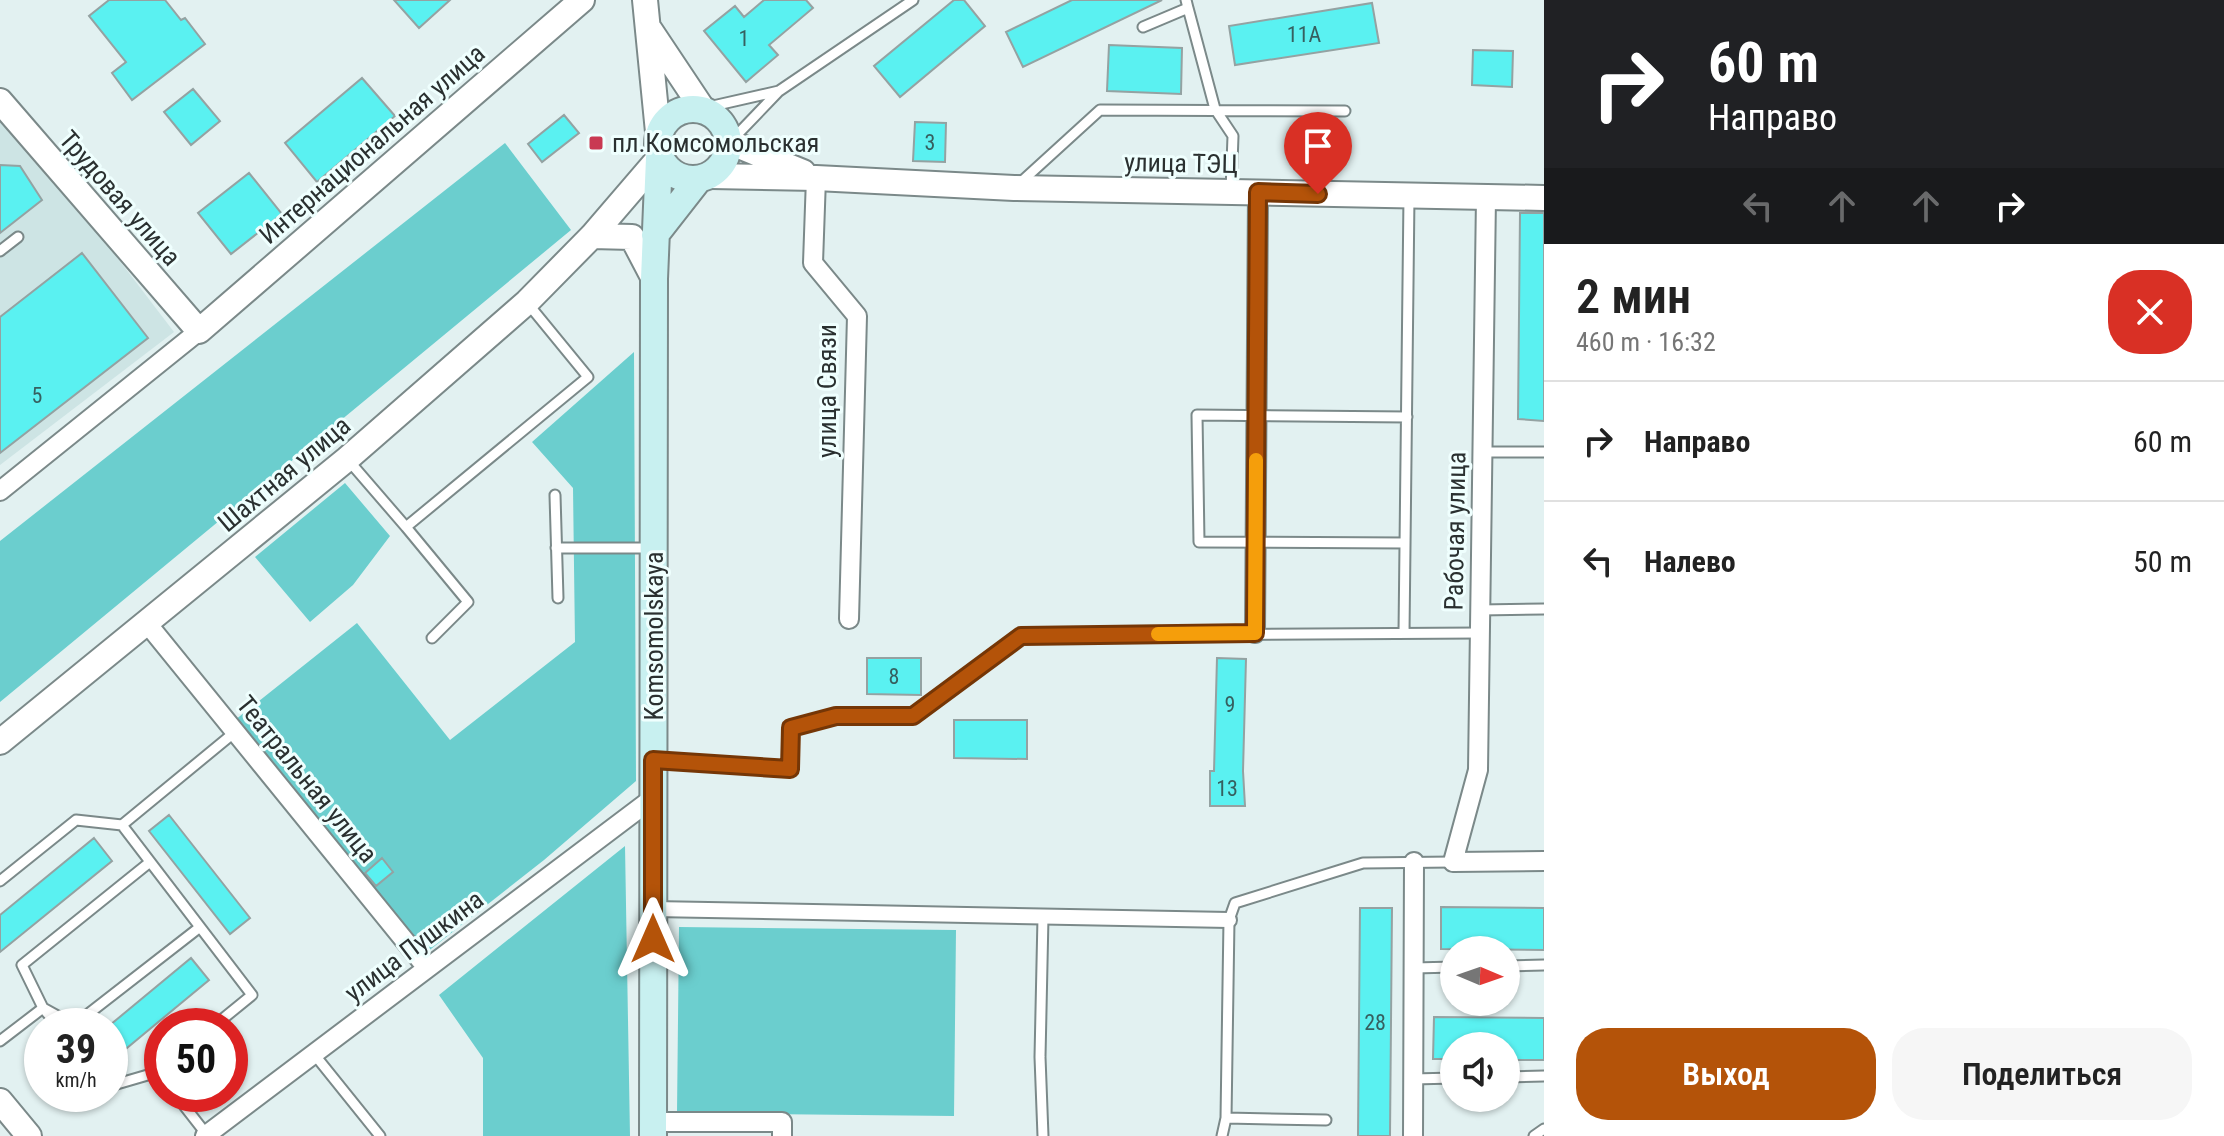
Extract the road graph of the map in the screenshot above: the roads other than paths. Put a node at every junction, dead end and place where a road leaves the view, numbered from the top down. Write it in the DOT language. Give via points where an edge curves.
graph roads {
  1 [pos="582,0"];
  2 [pos="645,0"];
  3 [pos="913,0"];
  4 [pos="1187,4"];
  5 [pos="1143,27"];
  6 [pos="648,28"];
  7 [pos="779,91"];
  8 [pos="0,101"];
  9 [pos="702,108"];
  10 [pos="1215,109"];
  11 [pos="1345,111"];
  12 [pos="729,142"];
  13 [pos="658,145"];
  14 [pos="704,178"];
  15 [pos="816,178"];
  16 [pos="1014,188"];
  17 [pos="1231,192"];
  18 [pos="1258,192"];
  19 [pos="1409,196"];
  20 [pos="1486,197"];
  21 [pos="1544,198"];
  22 [pos="655,235"];
  23 [pos="592,236"];
  24 [pos="18,237"];
  25 [pos="0,251"];
  26 [pos="654,279"];
  27 [pos="527,302"];
  28 [pos="199,331"];
  29 [pos="1256,415"];
  30 [pos="1407,417"];
  31 [pos="1482,452"];
  32 [pos="1544,452"];
  33 [pos="347,459"];
  34 [pos="0,491"];
  35 [pos="555,495"];
  36 [pos="406,527"];
  37 [pos="1255,542"];
  38 [pos="1405,543"];
  39 [pos="556,548"];
  40 [pos="654,548"];
  41 [pos="558,598"];
  42 [pos="1544,609"];
  43 [pos="1480,610"];
  44 [pos="849,619"];
  45 [pos="146,622"];
  46 [pos="1255,633"];
  47 [pos="1404,633"];
  48 [pos="1480,633"];
  49 [pos="432,638"];
  50 [pos="235,732"];
  51 [pos="0,742"];
  52 [pos="653,760"];
  53 [pos="653,798"];
  54 [pos="122,825"];
  55 [pos="1544,861"];
  56 [pos="150,862"];
  57 [pos="1414,862"];
  58 [pos="1453,862"];
  59 [pos="0,881"];
  60 [pos="653,909"];
  61 [pos="1043,917"];
  62 [pos="1229,920"];
  63 [pos="200,927"];
  64 [pos="1544,965"];
  65 [pos="1520,966"];
  66 [pos="1440,967"];
  67 [pos="427,968"];
  68 [pos="1414,968"];
  69 [pos="43,1008"];
  70 [pos="96,1008"];
  71 [pos="236,1008"];
  72 [pos="24,1023"];
  73 [pos="0,1041"];
  74 [pos="314,1054"];
  75 [pos="1544,1076"];
  76 [pos="1520,1077"];
  77 [pos="1440,1078"];
  78 [pos="1413,1079"];
  79 [pos="0,1101"];
  80 [pos="189,1112"];
  81 [pos="1226,1118"];
  82 [pos="1326,1120"];
  83 [pos="653,1129"];
  84 [pos="1544,1129"];
  85 [pos="206,1135"];
  86 [pos="29,1136"];
  87 [pos="380,1136"];
  88 [pos="782,1136"];
  89 [pos="1043,1136"];
  90 [pos="1222,1136"];
  91 [pos="1413,1136"];
  92 [pos="1534,1136"];
  1 -- 28 [label="street, Интернациональная улица"];
  2 -- 6 [label="street"];
  3 -- 7 [label="lane"];
  4 -- 5 [label="lane"];
  4 -- 10 [label="lane"];
  6 -- 9 [label="street"];
  6 -- 13 [label="street"];
  7 -- 9 [label="lane"];
  7 -- 12 [label="lane"];
  8 -- 28 [label="street, Трудовая улица"];
  9 -- 12 [label="main road" via="721,121"];
  9 -- 13 [label="main road" via="675,112"];
  10 -- 11 [label="lane"];
  10 -- 16 [label="lane" via="1100,110"];
  10 -- 17 [label="lane" via="1233,136"];
  12 -- 14 [label="main road" via="725,162"];
  12 -- 15 [label="street"];
  13 -- 14 [label="main road" via="675,176"];
  13 -- 22 [label="main road, Komsomolskaya"];
  13 -- 23 [label="street, Шахтная улица"];
  14 -- 15 [label="street, улица ТЭЦ"];
  14 -- 22 [label="main road"];
  15 -- 16 [label="street, улица ТЭЦ"];
  15 -- 44 [label="street, улица Связи" via="813,263 857,316"];
  16 -- 17 [label="street, улица ТЭЦ"];
  17 -- 18 [label="street, улица ТЭЦ"];
  18 -- 19 [label="street, улица ТЭЦ"];
  18 -- 29 [label="street"];
  19 -- 20 [label="street, улица ТЭЦ"];
  19 -- 30 [label="lane"];
  20 -- 21 [label="street, улица ТЭЦ"];
  20 -- 31 [label="street, Рабочая улица"];
  22 -- 26 [label="main road, Komsomolskaya"];
  23 -- 26 [label="street" via="632,237"];
  23 -- 27 [label="street, Шахтная улица"];
  24 -- 25 [label="lane"];
  26 -- 40 [label="main road, Komsomolskaya"];
  27 -- 33 [label="street, Шахтная улица"];
  27 -- 36 [label="lane" via="588,377"];
  28 -- 34 [label="street"];
  29 -- 30 [label="lane"];
  29 -- 37 [label="street"];
  29 -- 37 [label="lane" via="1197,415 1199,542"];
  30 -- 38 [label="lane"];
  31 -- 32 [label="lane"];
  31 -- 43 [label="street, Рабочая улица"];
  33 -- 36 [label="lane"];
  33 -- 45 [label="street, Шахтная улица"];
  35 -- 39 [label="lane"];
  36 -- 49 [label="lane" via="468,602"];
  37 -- 38 [label="lane"];
  37 -- 46 [label="street"];
  38 -- 47 [label="lane"];
  39 -- 40 [label="lane"];
  39 -- 41 [label="lane"];
  40 -- 52 [label="main road, Komsomolskaya"];
  42 -- 43 [label="lane"];
  43 -- 48 [label="street, Рабочая улица"];
  45 -- 50 [label="street, Театральная улица"];
  45 -- 51 [label="street, Шахтная улица"];
  46 -- 47 [label="lane"];
  46 -- 52 [label="lane" via="1021,636 913,716 836,716 791,728 790,769"];
  47 -- 48 [label="lane"];
  48 -- 58 [label="street, Рабочая улица" via="1478,770"];
  50 -- 54 [label="lane"];
  50 -- 67 [label="street, Театральная улица"];
  52 -- 53 [label="main road, Komsomolskaya"];
  53 -- 60 [label="main road, Komsomolskaya"];
  53 -- 67 [label="street, улица Пушкина"];
  54 -- 56 [label="lane"];
  54 -- 59 [label="lane" via="76,820"];
  55 -- 58 [label="street"];
  56 -- 63 [label="lane"];
  56 -- 69 [label="lane" via="22,965"];
  57 -- 58 [label="lane"];
  57 -- 62 [label="lane" via="1349,867 1235,903"];
  57 -- 68 [label="street"];
  60 -- 61 [label="street"];
  60 -- 83 [label="main road, Komsomolskaya"];
  61 -- 62 [label="street"];
  61 -- 89 [label="lane"];
  62 -- 81 [label="lane"];
  63 -- 70 [label="lane"];
  63 -- 71 [label="lane" via="252,995"];
  64 -- 65 [label="lane"];
  66 -- 68 [label="lane"];
  67 -- 74 [label="street, улица Пушкина"];
  68 -- 78 [label="street"];
  72 -- 73 [label="lane"];
  74 -- 85 [label="street, улица Пушкина"];
  74 -- 87 [label="lane"];
  75 -- 76 [label="lane"];
  77 -- 78 [label="lane"];
  78 -- 91 [label="street"];
  79 -- 86 [label="street"];
  80 -- 85 [label="lane"];
  81 -- 82 [label="lane"];
  81 -- 90 [label="lane"];
  83 -- 88 [label="street" via="782,1122"];
  84 -- 92 [label="lane"];
}
